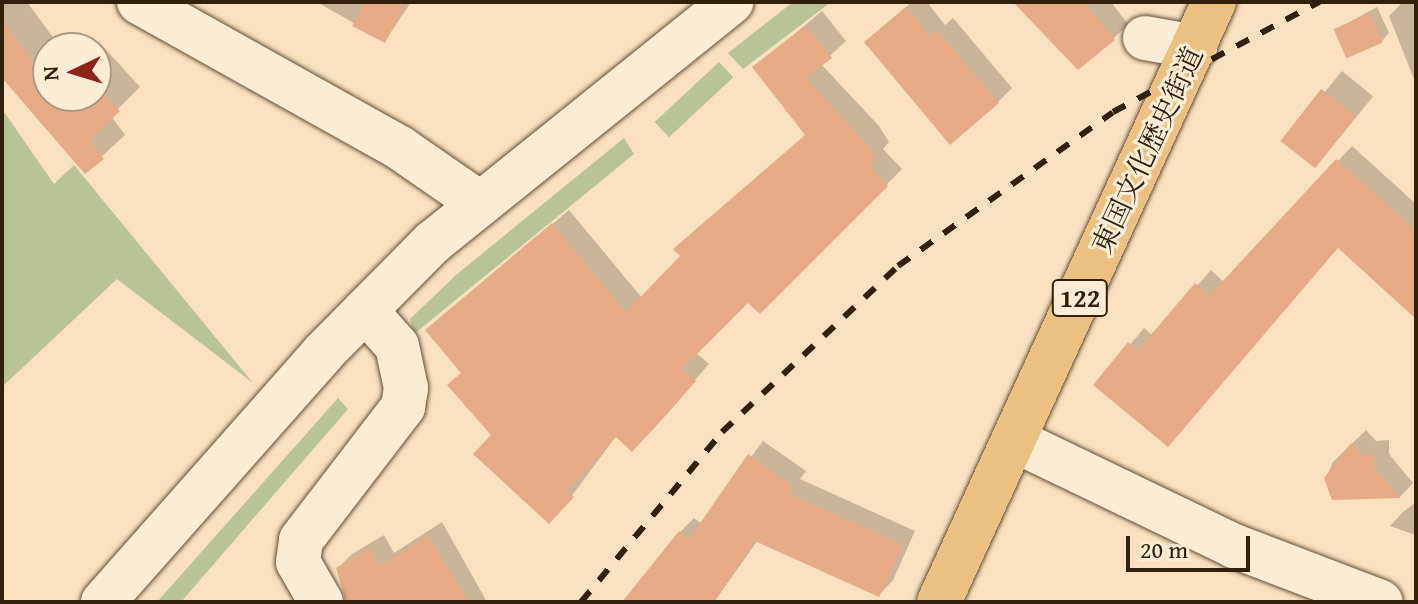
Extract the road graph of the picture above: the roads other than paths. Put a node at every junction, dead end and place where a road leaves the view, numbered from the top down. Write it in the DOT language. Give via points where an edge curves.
graph roads {
  1 [pos="139,2"];
  2 [pos="731,2"];
  3 [pos="1214,2"];
  4 [pos="1145,38"];
  5 [pos="1195,47"];
  6 [pos="478,202"];
  7 [pos="365,310"];
  8 [pos="1016,441"];
  9 [pos="103,602"];
  10 [pos="321,602"];
  11 [pos="939,602"];
  12 [pos="1381,602"];
  1 -- 6 [label="street" via="400,148"];
  2 -- 6 [label="street"];
  3 -- 5 [label="highway, 東国文化歴史街道 / 122"];
  4 -- 5 [label="street"];
  5 -- 8 [label="highway, 東国文化歴史街道 / 122"];
  6 -- 7 [label="street"];
  7 -- 9 [label="street"];
  7 -- 10 [label="street" via="397,346 406,388 403,407 301,540 298,562"];
  8 -- 11 [label="highway, 東国文化歴史街道 / 122"];
  8 -- 12 [label="street" via="1234,546"];
}
